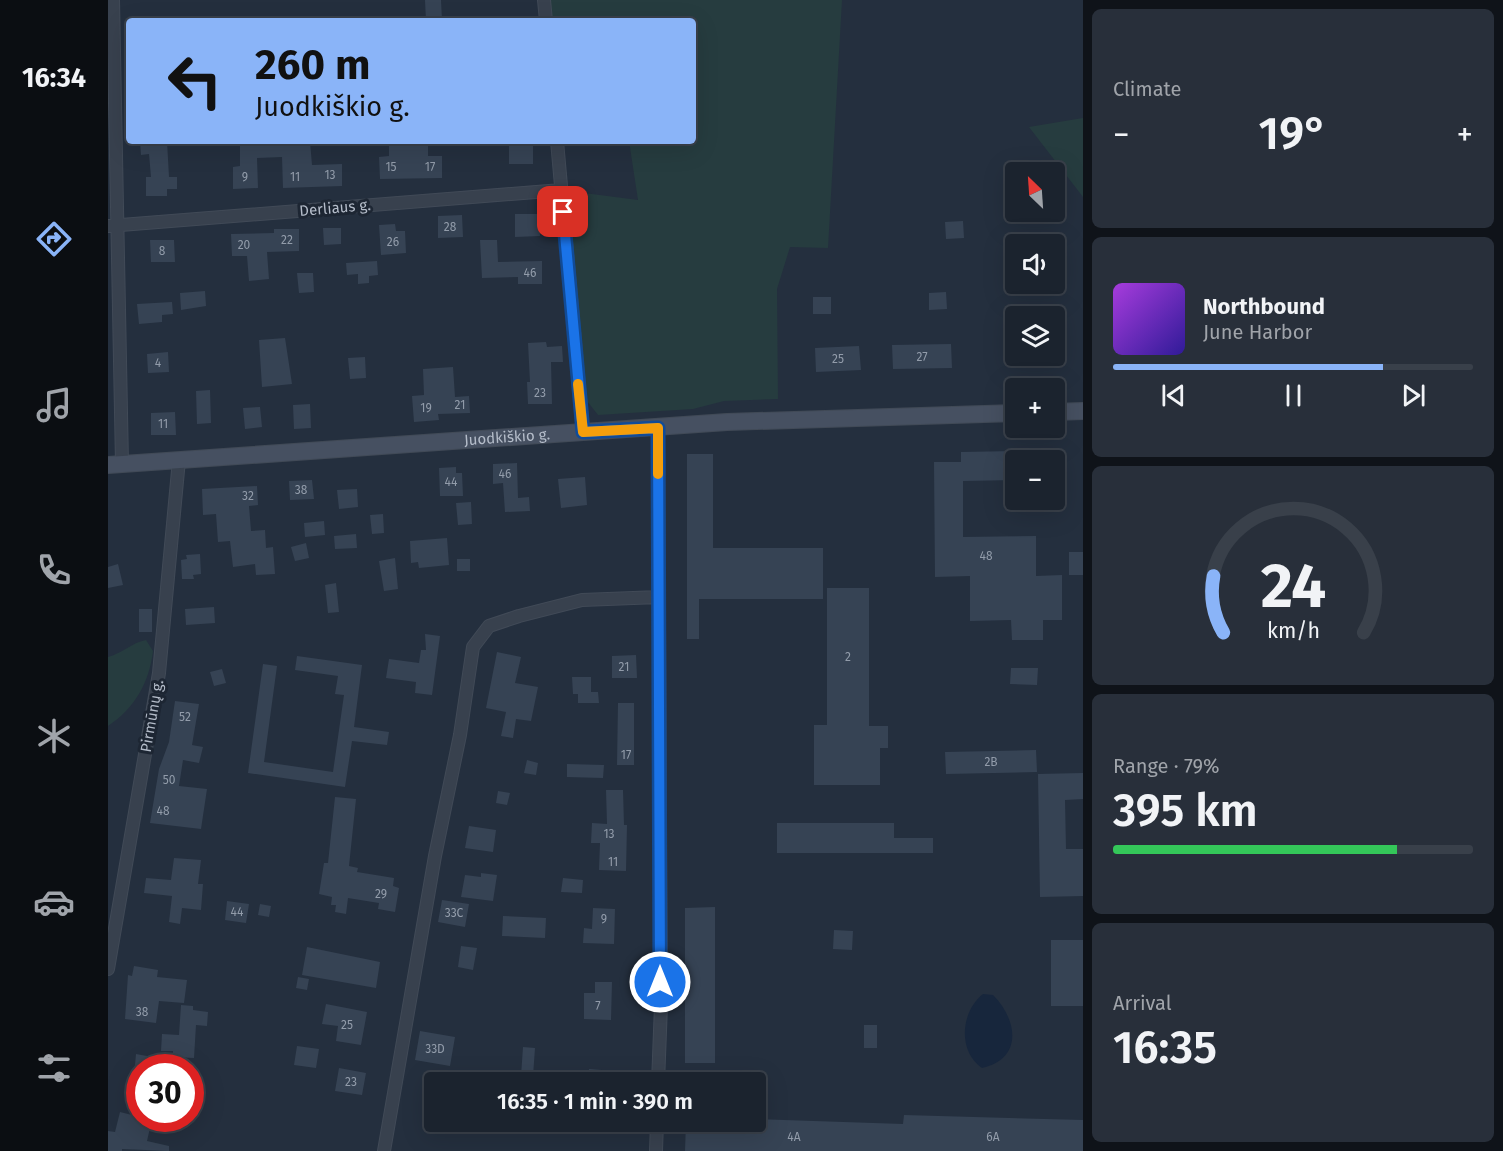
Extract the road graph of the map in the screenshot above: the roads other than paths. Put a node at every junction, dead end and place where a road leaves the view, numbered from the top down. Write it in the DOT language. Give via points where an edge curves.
graph roads {
  1 [pos="113,0"];
  2 [pos="544,0"];
  3 [pos="546,18"];
  4 [pos="557,144"];
  5 [pos="561,190"];
  6 [pos="113,226"];
  7 [pos="1083,411"];
  8 [pos="1065,412"];
  9 [pos="1005,413"];
  10 [pos="658,428"];
  11 [pos="583,432"];
  12 [pos="179,460"];
  13 [pos="115,464"];
  14 [pos="659,597"];
  15 [pos="108,969"];
  16 [pos="658,1072"];
  17 [pos="657,1132"];
  18 [pos="384,1151"];
  19 [pos="656,1151"];
  1 -- 6 [label="street"];
  2 -- 3 [label="street"];
  4 -- 5 [label="street"];
  5 -- 6 [label="street, Derliaus g."];
  5 -- 11 [label="street"];
  6 -- 13 [label="street"];
  7 -- 8 [label="street"];
  9 -- 10 [label="street, Juodkiškio g." via="776,419"];
  10 -- 11 [label="street, Juodkiškio g."];
  10 -- 14 [label="street"];
  11 -- 12 [label="street, Juodkiškio g."];
  12 -- 13 [label="street, Juodkiškio g."];
  12 -- 15 [label="street, Pirmūnų g." via="159,674"];
  14 -- 16 [label="street"];
  14 -- 18 [label="street" via="582,600 519,616 489,626 473,647"];
  17 -- 19 [label="street"];
}
